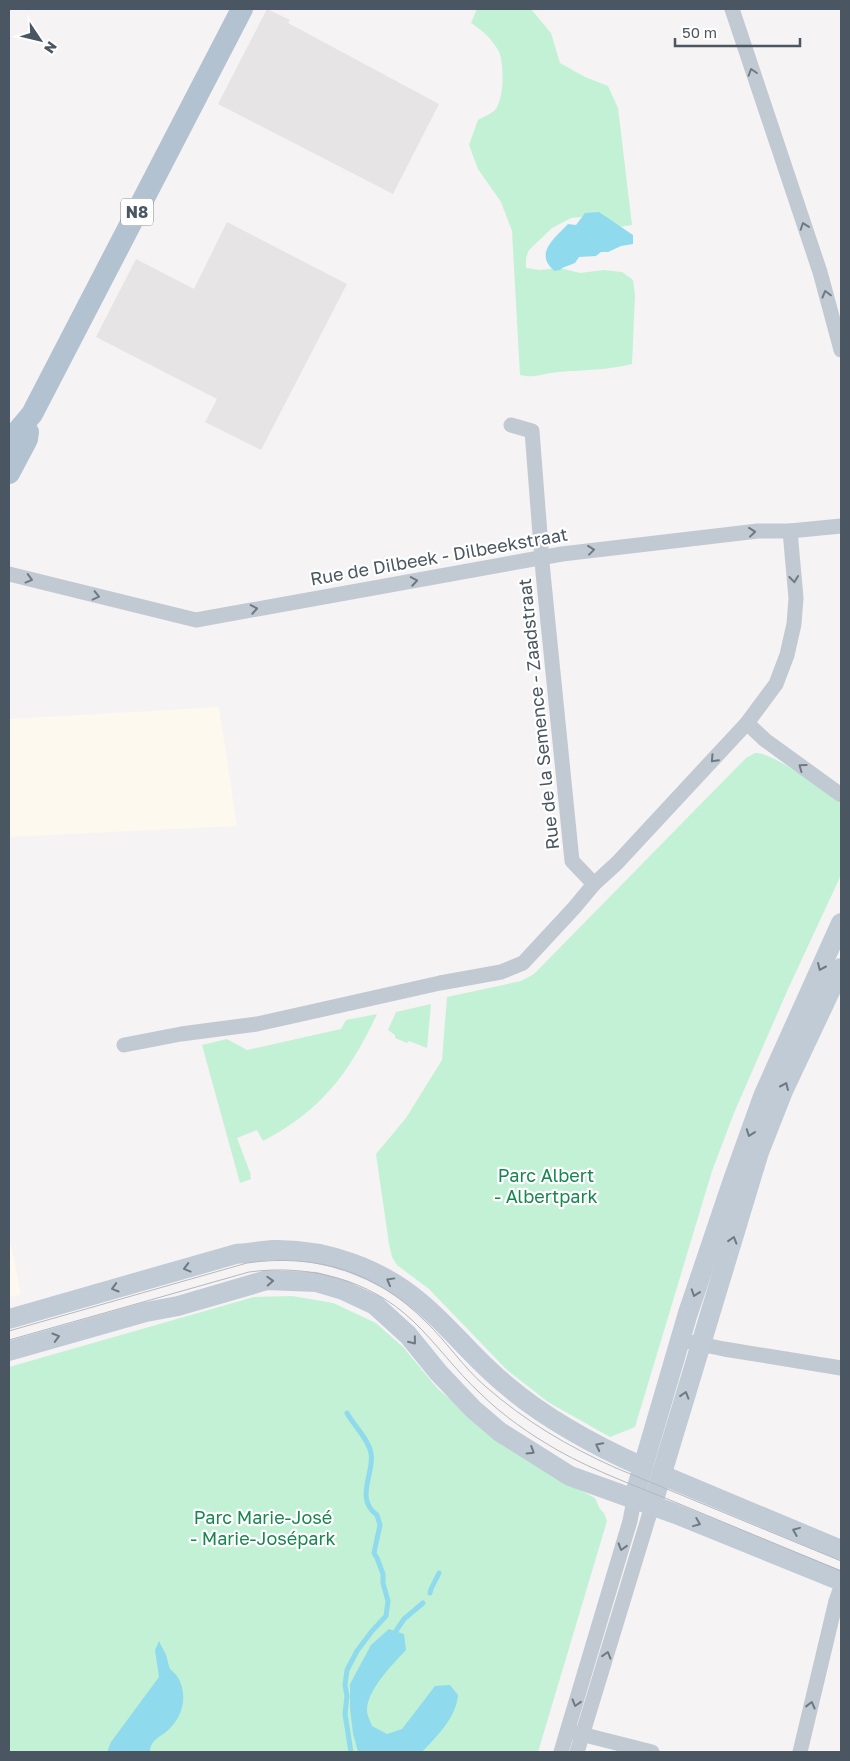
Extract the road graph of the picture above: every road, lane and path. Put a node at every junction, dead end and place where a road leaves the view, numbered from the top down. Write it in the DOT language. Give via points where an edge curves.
graph roads {
  1 [pos="242,9"];
  2 [pos="732,9"];
  3 [pos="841,350"];
  4 [pos="32,414"];
  5 [pos="511,425"];
  6 [pos="9,446"];
  7 [pos="9,473"];
  8 [pos="841,526"];
  9 [pos="790,531"];
  10 [pos="542,557"];
  11 [pos="9,574"];
  12 [pos="747,723"];
  13 [pos="841,795"];
  14 [pos="594,884"];
  15 [pos="841,923"];
  16 [pos="841,968"];
  17 [pos="812,1008"];
  18 [pos="124,1045"];
  19 [pos="9,1319"];
  20 [pos="680,1340"];
  21 [pos="701,1344"];
  22 [pos="9,1351"];
  23 [pos="841,1368"];
  24 [pos="643,1466"];
  25 [pos="662,1475"];
  26 [pos="643,1503"];
  27 [pos="841,1550"];
  28 [pos="841,1581"];
  29 [pos="841,1587"];
  30 [pos="567,1730"];
  31 [pos="582,1735"];
  32 [pos="561,1752"];
  33 [pos="577,1752"];
  34 [pos="652,1752"];
  35 [pos="800,1752"];
  1 -- 4 [label="main road, N8"];
  3 -- 2 [label="street, one-way" via="820,272"];
  4 -- 6 [label="main road, N8"];
  4 -- 7 [label="main road, N8" via="27,438"];
  5 -- 10 [label="street, Rue de la Semence - Zaadstraat" via="532,431"];
  8 -- 9 [label="street, Rue de Dilbeek - Dilbeekstraat"];
  10 -- 9 [label="street, Rue de Dilbeek - Dilbeekstraat, one-way" via="758,531"];
  9 -- 12 [label="street, one-way" via="796,598 791,639 776,684"];
  11 -- 10 [label="street, Rue de Dilbeek - Dilbeekstraat, one-way" via="196,620"];
  10 -- 14 [label="street, Rue de la Semence - Zaadstraat" via="572,861"];
  13 -- 12 [label="street, one-way" via="765,740"];
  12 -- 14 [label="street, one-way"];
  14 -- 18 [label="street" via="523,962 501,972 257,1024"];
  15 -- 17 [label="street, one-way"];
  16 -- 17 [label="street"];
  17 -- 20 [label="street, one-way" via="764,1094"];
  21 -- 17 [label="street, one-way" via="760,1152"];
  24 -- 19 [label="street, one-way" via="593,1443 535,1408 483,1366 422,1303 401,1288 347,1260 273,1250 236,1254"];
  20 -- 21 [label="street"];
  20 -- 24 [label="street"];
  21 -- 23 [label="street"];
  25 -- 21 [label="street, one-way"];
  22 -- 26 [label="street, one-way" via="267,1280 316,1282 344,1290 374,1305 408,1335 473,1409 500,1432 570,1476"];
  24 -- 25 [label="street"];
  24 -- 26 [label="street"];
  25 -- 26 [label="street"];
  27 -- 25 [label="street, one-way"];
  26 -- 28 [label="street, one-way"];
  26 -- 30 [label="street, one-way" via="630,1520"];
  31 -- 26 [label="street, one-way"];
  35 -- 29 [label="street, one-way"];
  30 -- 31 [label="street"];
  30 -- 32 [label="street"];
  31 -- 33 [label="street"];
  31 -- 34 [label="street"];
}
